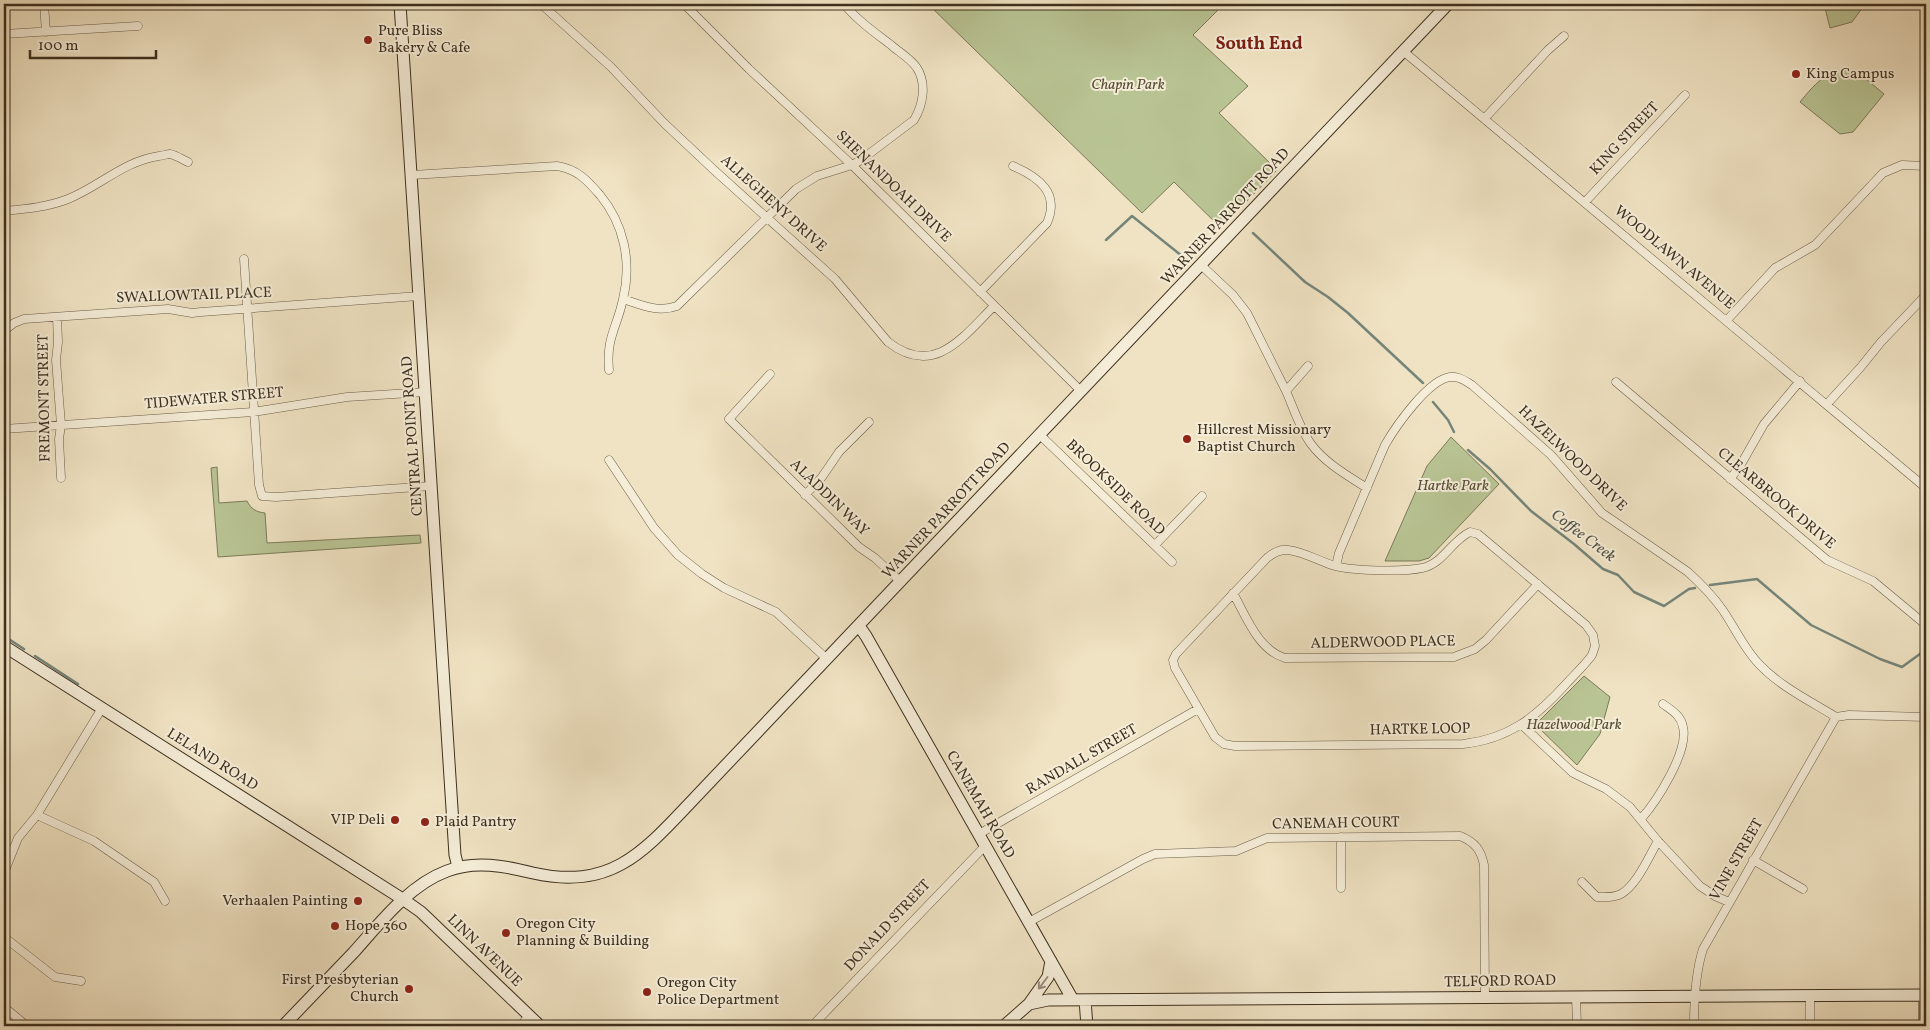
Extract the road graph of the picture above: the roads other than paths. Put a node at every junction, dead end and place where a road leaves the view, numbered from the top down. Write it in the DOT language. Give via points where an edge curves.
graph roads {
  1 [pos="44,4"];
  2 [pos="400,4"];
  3 [pos="541,4"];
  4 [pos="684,4"];
  5 [pos="844,4"];
  6 [pos="1443,5"];
  7 [pos="138,26"];
  8 [pos="46,32"];
  9 [pos="4,34"];
  10 [pos="1564,36"];
  11 [pos="1403,51"];
  12 [pos="1685,95"];
  13 [pos="1485,118"];
  14 [pos="188,162"];
  15 [pos="852,165"];
  16 [pos="1013,166"];
  17 [pos="1926,166"];
  18 [pos="412,175"];
  19 [pos="1585,202"];
  20 [pos="4,211"];
  21 [pos="766,216"];
  22 [pos="244,259"];
  23 [pos="1201,265"];
  24 [pos="980,292"];
  25 [pos="1926,295"];
  26 [pos="419,296"];
  27 [pos="624,299"];
  28 [pos="994,306"];
  29 [pos="246,309"];
  30 [pos="57,317"];
  31 [pos="1727,320"];
  32 [pos="4,330"];
  33 [pos="1308,366"];
  34 [pos="609,370"];
  35 [pos="770,374"];
  36 [pos="1800,381"];
  37 [pos="1616,382"];
  38 [pos="1081,391"];
  39 [pos="1286,391"];
  40 [pos="426,392"];
  41 [pos="1828,404"];
  42 [pos="253,412"];
  43 [pos="869,422"];
  44 [pos="61,424"];
  45 [pos="4,429"];
  46 [pos="1040,435"];
  47 [pos="610,460"];
  48 [pos="61,478"];
  49 [pos="1730,479"];
  50 [pos="431,486"];
  51 [pos="1367,488"];
  52 [pos="1926,488"];
  53 [pos="804,494"];
  54 [pos="1202,496"];
  55 [pos="1155,546"];
  56 [pos="1172,562"];
  57 [pos="1336,566"];
  58 [pos="901,582"];
  59 [pos="1538,584"];
  60 [pos="1233,593"];
  61 [pos="1926,625"];
  62 [pos="859,626"];
  63 [pos="4,646"];
  64 [pos="827,660"];
  65 [pos="1663,704"];
  66 [pos="102,708"];
  67 [pos="1198,709"];
  68 [pos="1836,717"];
  69 [pos="1926,717"];
  70 [pos="1522,725"];
  71 [pos="37,815"];
  72 [pos="1641,818"];
  73 [pos="979,834"];
  74 [pos="1341,837"];
  75 [pos="1658,841"];
  76 [pos="986,845"];
  77 [pos="1753,860"];
  78 [pos="458,867"];
  79 [pos="4,873"];
  80 [pos="1582,882"];
  81 [pos="1341,888"];
  82 [pos="1803,889"];
  83 [pos="404,900"];
  84 [pos="165,901"];
  85 [pos="1729,902"];
  86 [pos="1030,922"];
  87 [pos="4,937"];
  88 [pos="1051,961"];
  89 [pos="81,981"];
  90 [pos="1696,995"];
  91 [pos="1810,995"];
  92 [pos="1576,996"];
  93 [pos="1926,996"];
  94 [pos="1485,998"];
  95 [pos="1079,1000"];
  96 [pos="1029,1004"];
  97 [pos="4,1007"];
  98 [pos="529,1016"];
  99 [pos="27,1026"];
  100 [pos="283,1026"];
  101 [pos="520,1026"];
  102 [pos="540,1026"];
  103 [pos="812,1026"];
  104 [pos="1004,1026"];
  105 [pos="1087,1026"];
  106 [pos="1577,1026"];
  107 [pos="1694,1026"];
  108 [pos="1810,1026"];
  109 [pos="1925,1026"];
  1 -- 8 [label="street"];
  2 -- 18 [label="street, CENTRAL POINT ROAD"];
  3 -- 21 [label="street, ALLEGHENY DRIVE" via="591,47 664,123"];
  4 -- 15 [label="street, SHENANDOAH DRIVE"];
  5 -- 15 [label="street" via="917,68 922,79 923,96 914,120"];
  6 -- 11 [label="street, WARNER PARROTT ROAD"];
  7 -- 8 [label="street"];
  8 -- 9 [label="street"];
  10 -- 13 [label="street"];
  11 -- 13 [label="street, WOODLAWN AVENUE"];
  11 -- 23 [label="street, WARNER PARROTT ROAD"];
  12 -- 19 [label="street, KING STREET"];
  13 -- 19 [label="street, WOODLAWN AVENUE"];
  14 -- 20 [label="street" via="170,154 152,157 133,163 67,200"];
  15 -- 21 [label="street" via="828,171 806,182"];
  15 -- 24 [label="street, SHENANDOAH DRIVE"];
  16 -- 24 [label="street" via="1029,173 1047,190 1052,205 1050,215 1047,224"];
  17 -- 31 [label="street" via="1902,165 1883,173 1815,245 1776,268"];
  18 -- 26 [label="street, CENTRAL POINT ROAD"];
  18 -- 27 [label="street" via="557,166 575,170 608,205 621,231 627,266"];
  19 -- 31 [label="street, WOODLAWN AVENUE"];
  21 -- 27 [label="street" via="677,306 657,310"];
  21 -- 28 [label="street, ALLEGHENY DRIVE" via="835,279 888,342 905,352 925,356 946,350"];
  22 -- 29 [label="street"];
  23 -- 38 [label="street, WARNER PARROTT ROAD"];
  23 -- 39 [label="street" via="1247,313"];
  24 -- 28 [label="street, SHENANDOAH DRIVE"];
  25 -- 41 [label="street"];
  26 -- 29 [label="street, SWALLOWTAIL PLACE"];
  26 -- 40 [label="street, CENTRAL POINT ROAD"];
  27 -- 34 [label="street" via="607,353"];
  28 -- 38 [label="street, SHENANDOAH DRIVE"];
  29 -- 30 [label="street, SWALLOWTAIL PLACE" via="192,313 168,309"];
  29 -- 42 [label="street"];
  30 -- 32 [label="street, SWALLOWTAIL PLACE" via="24,319"];
  30 -- 44 [label="street, FREMONT STREET" via="56,360"];
  31 -- 36 [label="street, WOODLAWN AVENUE"];
  33 -- 39 [label="street"];
  35 -- 53 [label="street, ALADDIN WAY" via="728,419"];
  36 -- 41 [label="street, WOODLAWN AVENUE"];
  36 -- 49 [label="street" via="1764,424"];
  37 -- 49 [label="street, CLEARBROOK DRIVE"];
  38 -- 46 [label="street, WARNER PARROTT ROAD"];
  39 -- 51 [label="street" via="1313,447 1339,470"];
  40 -- 42 [label="street, TIDEWATER STREET" via="347,397"];
  40 -- 50 [label="street, CENTRAL POINT ROAD"];
  41 -- 52 [label="street, WOODLAWN AVENUE"];
  42 -- 44 [label="street, TIDEWATER STREET"];
  42 -- 50 [label="street" via="262,496"];
  43 -- 53 [label="street"];
  44 -- 45 [label="street, TIDEWATER STREET"];
  44 -- 48 [label="street, FREMONT STREET"];
  46 -- 55 [label="street, BROOKSIDE ROAD"];
  46 -- 58 [label="street, WARNER PARROTT ROAD"];
  47 -- 64 [label="street" via="654,528 678,555 724,588 776,612"];
  49 -- 61 [label="street, CLEARBROOK DRIVE" via="1827,560 1873,581"];
  50 -- 78 [label="street, CENTRAL POINT ROAD"];
  51 -- 57 [label="street, HAZELWOOD DRIVE"];
  51 -- 68 [label="street, HAZELWOOD DRIVE" via="1386,445 1407,413 1437,382 1460,378 1551,455 1602,513 1699,582 1722,608 1750,653 1766,671"];
  53 -- 58 [label="street, ALADDIN WAY"];
  54 -- 55 [label="street"];
  55 -- 56 [label="street, BROOKSIDE ROAD"];
  57 -- 59 [label="street, HARTKE LOOP" via="1368,570 1420,569 1438,561 1470,532 1478,534"];
  57 -- 60 [label="street, HARTKE LOOP" via="1293,551 1278,551"];
  58 -- 62 [label="street, WARNER PARROTT ROAD"];
  59 -- 60 [label="street, ALDERWOOD PLACE" via="1475,650 1454,657 1286,658 1269,651 1264,645"];
  59 -- 70 [label="street, HARTKE LOOP" via="1586,625 1595,646 1589,659 1560,691"];
  60 -- 67 [label="street, HARTKE LOOP" via="1173,660 1174,668"];
  62 -- 64 [label="street, WARNER PARROTT ROAD"];
  62 -- 73 [label="street, CANEMAH ROAD"];
  63 -- 66 [label="street, LELAND ROAD"];
  64 -- 78 [label="street, WARNER PARROTT ROAD" via="666,828 620,866 594,875 575,877 510,867"];
  65 -- 72 [label="street" via="1677,713 1684,727 1682,744 1663,790"];
  66 -- 71 [label="street"];
  66 -- 83 [label="street, LELAND ROAD"];
  67 -- 70 [label="street, HARTKE LOOP" via="1219,742 1235,746 1478,743"];
  67 -- 73 [label="street, RANDALL STREET"];
  68 -- 69 [label="street"];
  68 -- 77 [label="street, VINE STREET"];
  70 -- 72 [label="street" via="1573,773 1616,796"];
  71 -- 79 [label="street" via="18,838"];
  71 -- 84 [label="street" via="94,841 154,882"];
  72 -- 75 [label="street"];
  73 -- 76 [label="street, CANEMAH ROAD"];
  74 -- 81 [label="street"];
  74 -- 86 [label="street, CANEMAH COURT" via="1267,838 1236,850 1156,854"];
  74 -- 94 [label="street, CANEMAH COURT" via="1460,836 1477,846 1484,865"];
  75 -- 80 [label="street" via="1632,885 1621,894 1598,897"];
  75 -- 85 [label="street" via="1700,886"];
  76 -- 86 [label="street, CANEMAH ROAD"];
  76 -- 103 [label="street, DONALD STREET"];
  77 -- 82 [label="street"];
  77 -- 85 [label="street, VINE STREET"];
  78 -- 83 [label="street, WARNER PARROTT ROAD" via="434,877"];
  83 -- 98 [label="street, LINN AVENUE" via="435,925"];
  83 -- 100 [label="street, WARNER PARROTT ROAD"];
  85 -- 90 [label="street, VINE STREET" via="1703,949"];
  86 -- 88 [label="street, CANEMAH ROAD"];
  87 -- 89 [label="street" via="55,977"];
  88 -- 95 [label="street, CANEMAH ROAD"];
  88 -- 96 [label="street, one-way" via="1048,977"];
  90 -- 91 [label="street, TELFORD ROAD"];
  90 -- 92 [label="street, TELFORD ROAD"];
  90 -- 107 [label="street, VINE STREET"];
  91 -- 93 [label="street, TELFORD ROAD"];
  91 -- 108 [label="street"];
  92 -- 94 [label="street, TELFORD ROAD"];
  92 -- 106 [label="street"];
  93 -- 109 [label="street"];
  94 -- 95 [label="street, TELFORD ROAD"];
  95 -- 96 [label="street, TELFORD ROAD" via="1042,1000"];
  95 -- 105 [label="street"];
  96 -- 104 [label="street"];
  97 -- 99 [label="street"];
  98 -- 101 [label="street"];
  98 -- 102 [label="street, LINN AVENUE"];
}
